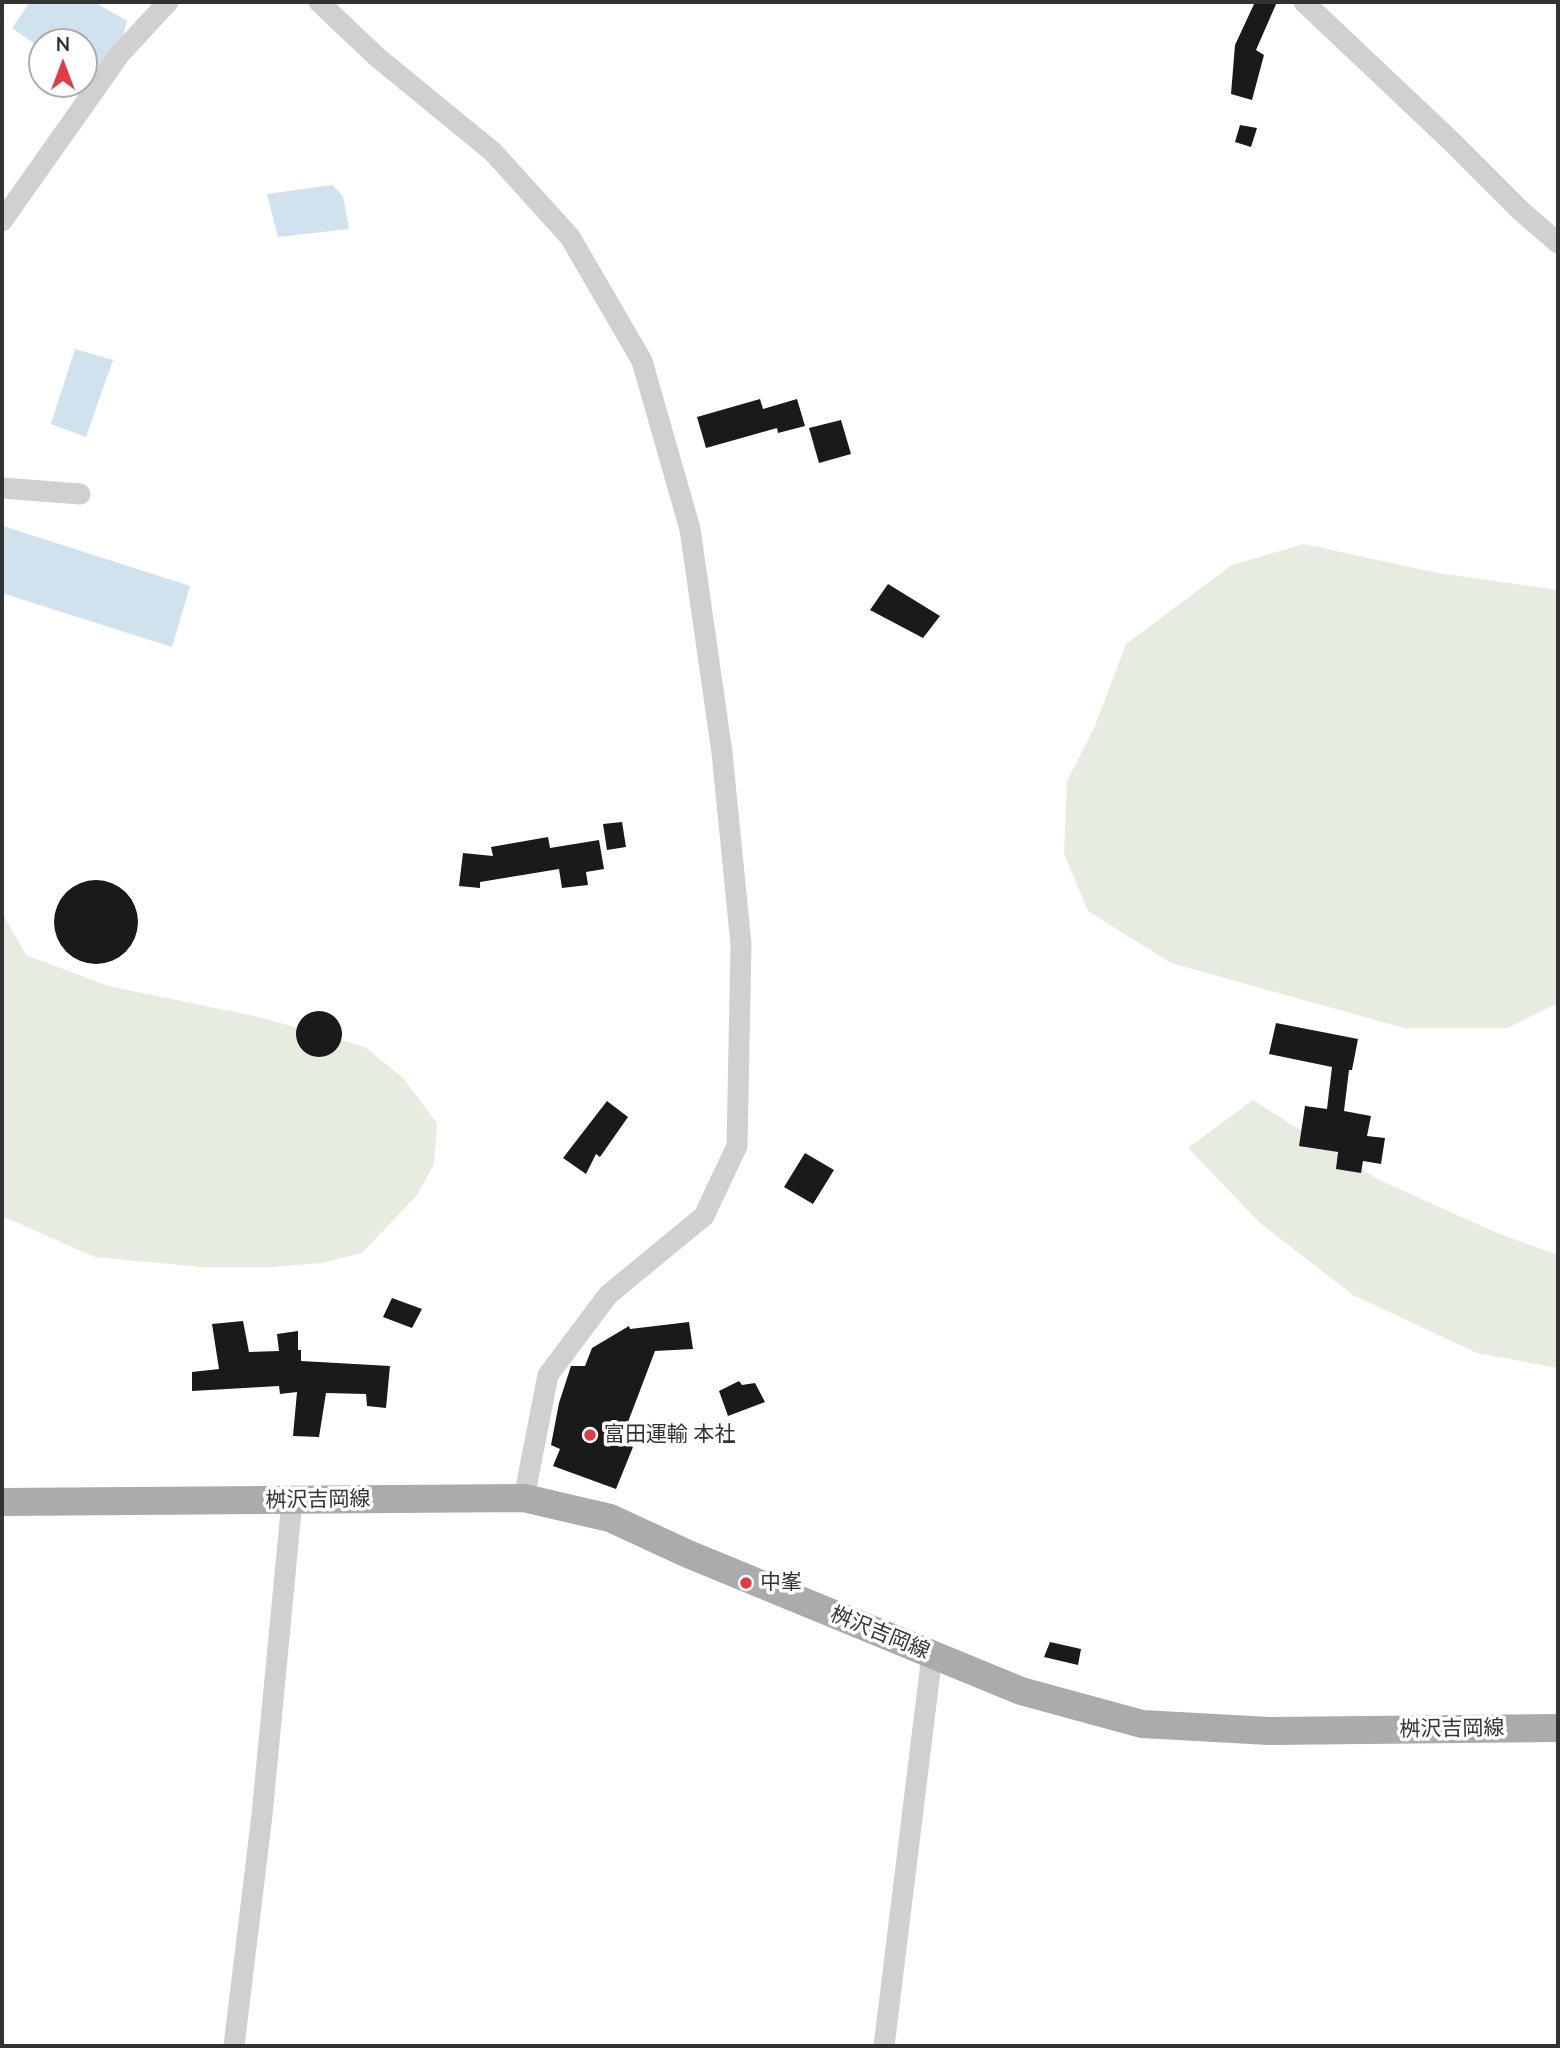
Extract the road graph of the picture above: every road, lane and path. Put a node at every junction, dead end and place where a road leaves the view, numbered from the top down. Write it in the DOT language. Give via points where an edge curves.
graph roads {
  1 [pos="168,2"];
  2 [pos="319,2"];
  3 [pos="1304,2"];
  4 [pos="2,221"];
  5 [pos="1558,243"];
  6 [pos="2,488"];
  7 [pos="79,494"];
  8 [pos="524,1498"];
  9 [pos="292,1501"];
  10 [pos="2,1502"];
  11 [pos="932,1655"];
  12 [pos="1558,1728"];
  13 [pos="234,2046"];
  14 [pos="884,2046"];
  1 -- 4 [label="street" via="120,54"];
  2 -- 8 [label="street" via="377,57 493,152 562,228 642,361 690,529 722,753 741,944 737,1146 704,1216 608,1295 548,1375"];
  3 -- 5 [label="street"];
  6 -- 7 [label="street"];
  8 -- 9 [label="main road, 桝沢吉岡線"];
  8 -- 11 [label="main road, 桝沢吉岡線" via="610,1518"];
  9 -- 10 [label="main road, 桝沢吉岡線"];
  9 -- 13 [label="street"];
  11 -- 12 [label="main road, 桝沢吉岡線" via="1021,1691 1142,1724 1269,1731"];
  11 -- 14 [label="street"];
}
